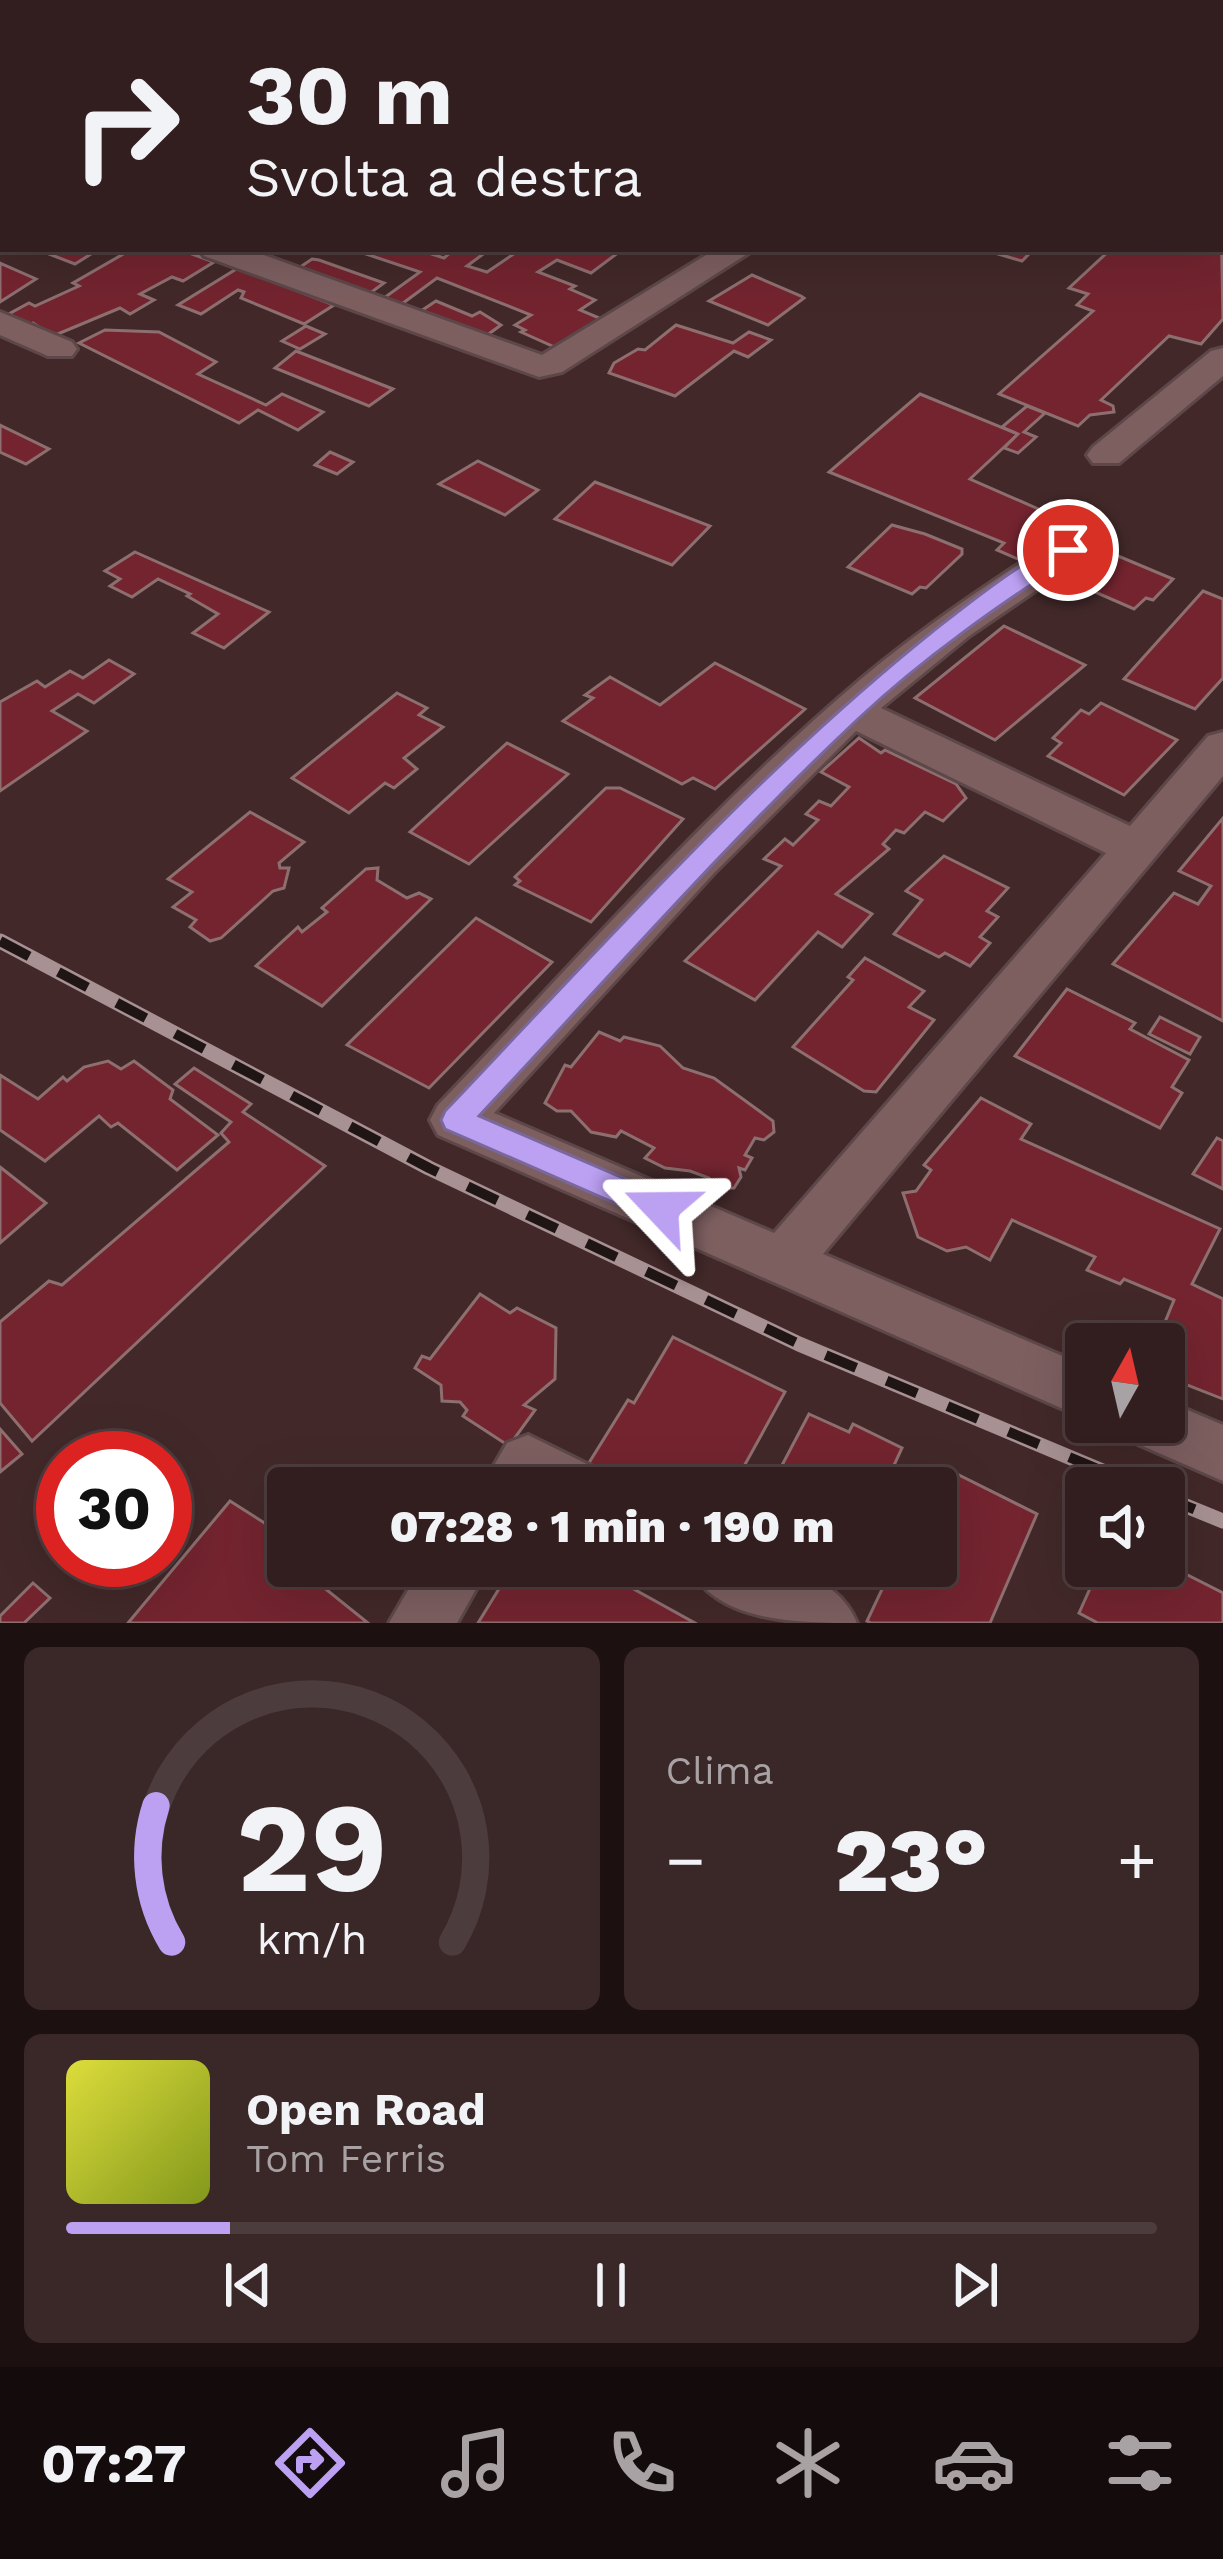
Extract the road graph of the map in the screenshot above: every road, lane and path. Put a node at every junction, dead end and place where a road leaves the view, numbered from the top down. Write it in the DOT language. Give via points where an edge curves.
graph roads {
  1 [pos="224,252"];
  2 [pos="734,252"];
  3 [pos="0,322"];
  4 [pos="60,349"];
  5 [pos="1223,358"];
  6 [pos="1106,455"];
  7 [pos="1068,550"];
  8 [pos="851,711"];
  9 [pos="1223,747"];
  10 [pos="1136,848"];
  11 [pos="783,1262"];
  12 [pos="1065,1384"];
  13 [pos="1185,1436"];
  14 [pos="1223,1453"];
  15 [pos="444,1587"];
  16 [pos="759,1587"];
  17 [pos="420,1623"];
  18 [pos="826,1623"];
  1 -- 2 [label="street" via="539,366"];
  3 -- 4 [label="street"];
  5 -- 6 [label="street"];
  7 -- 8 [label="street" via="979,607"];
  8 -- 10 [label="street"];
  8 -- 11 [label="street" via="456,1120"];
  9 -- 10 [label="street"];
  10 -- 11 [label="street"];
  11 -- 12 [label="street"];
  13 -- 14 [label="street"];
  15 -- 17 [label="street"];
  16 -- 18 [label="street"];
}
